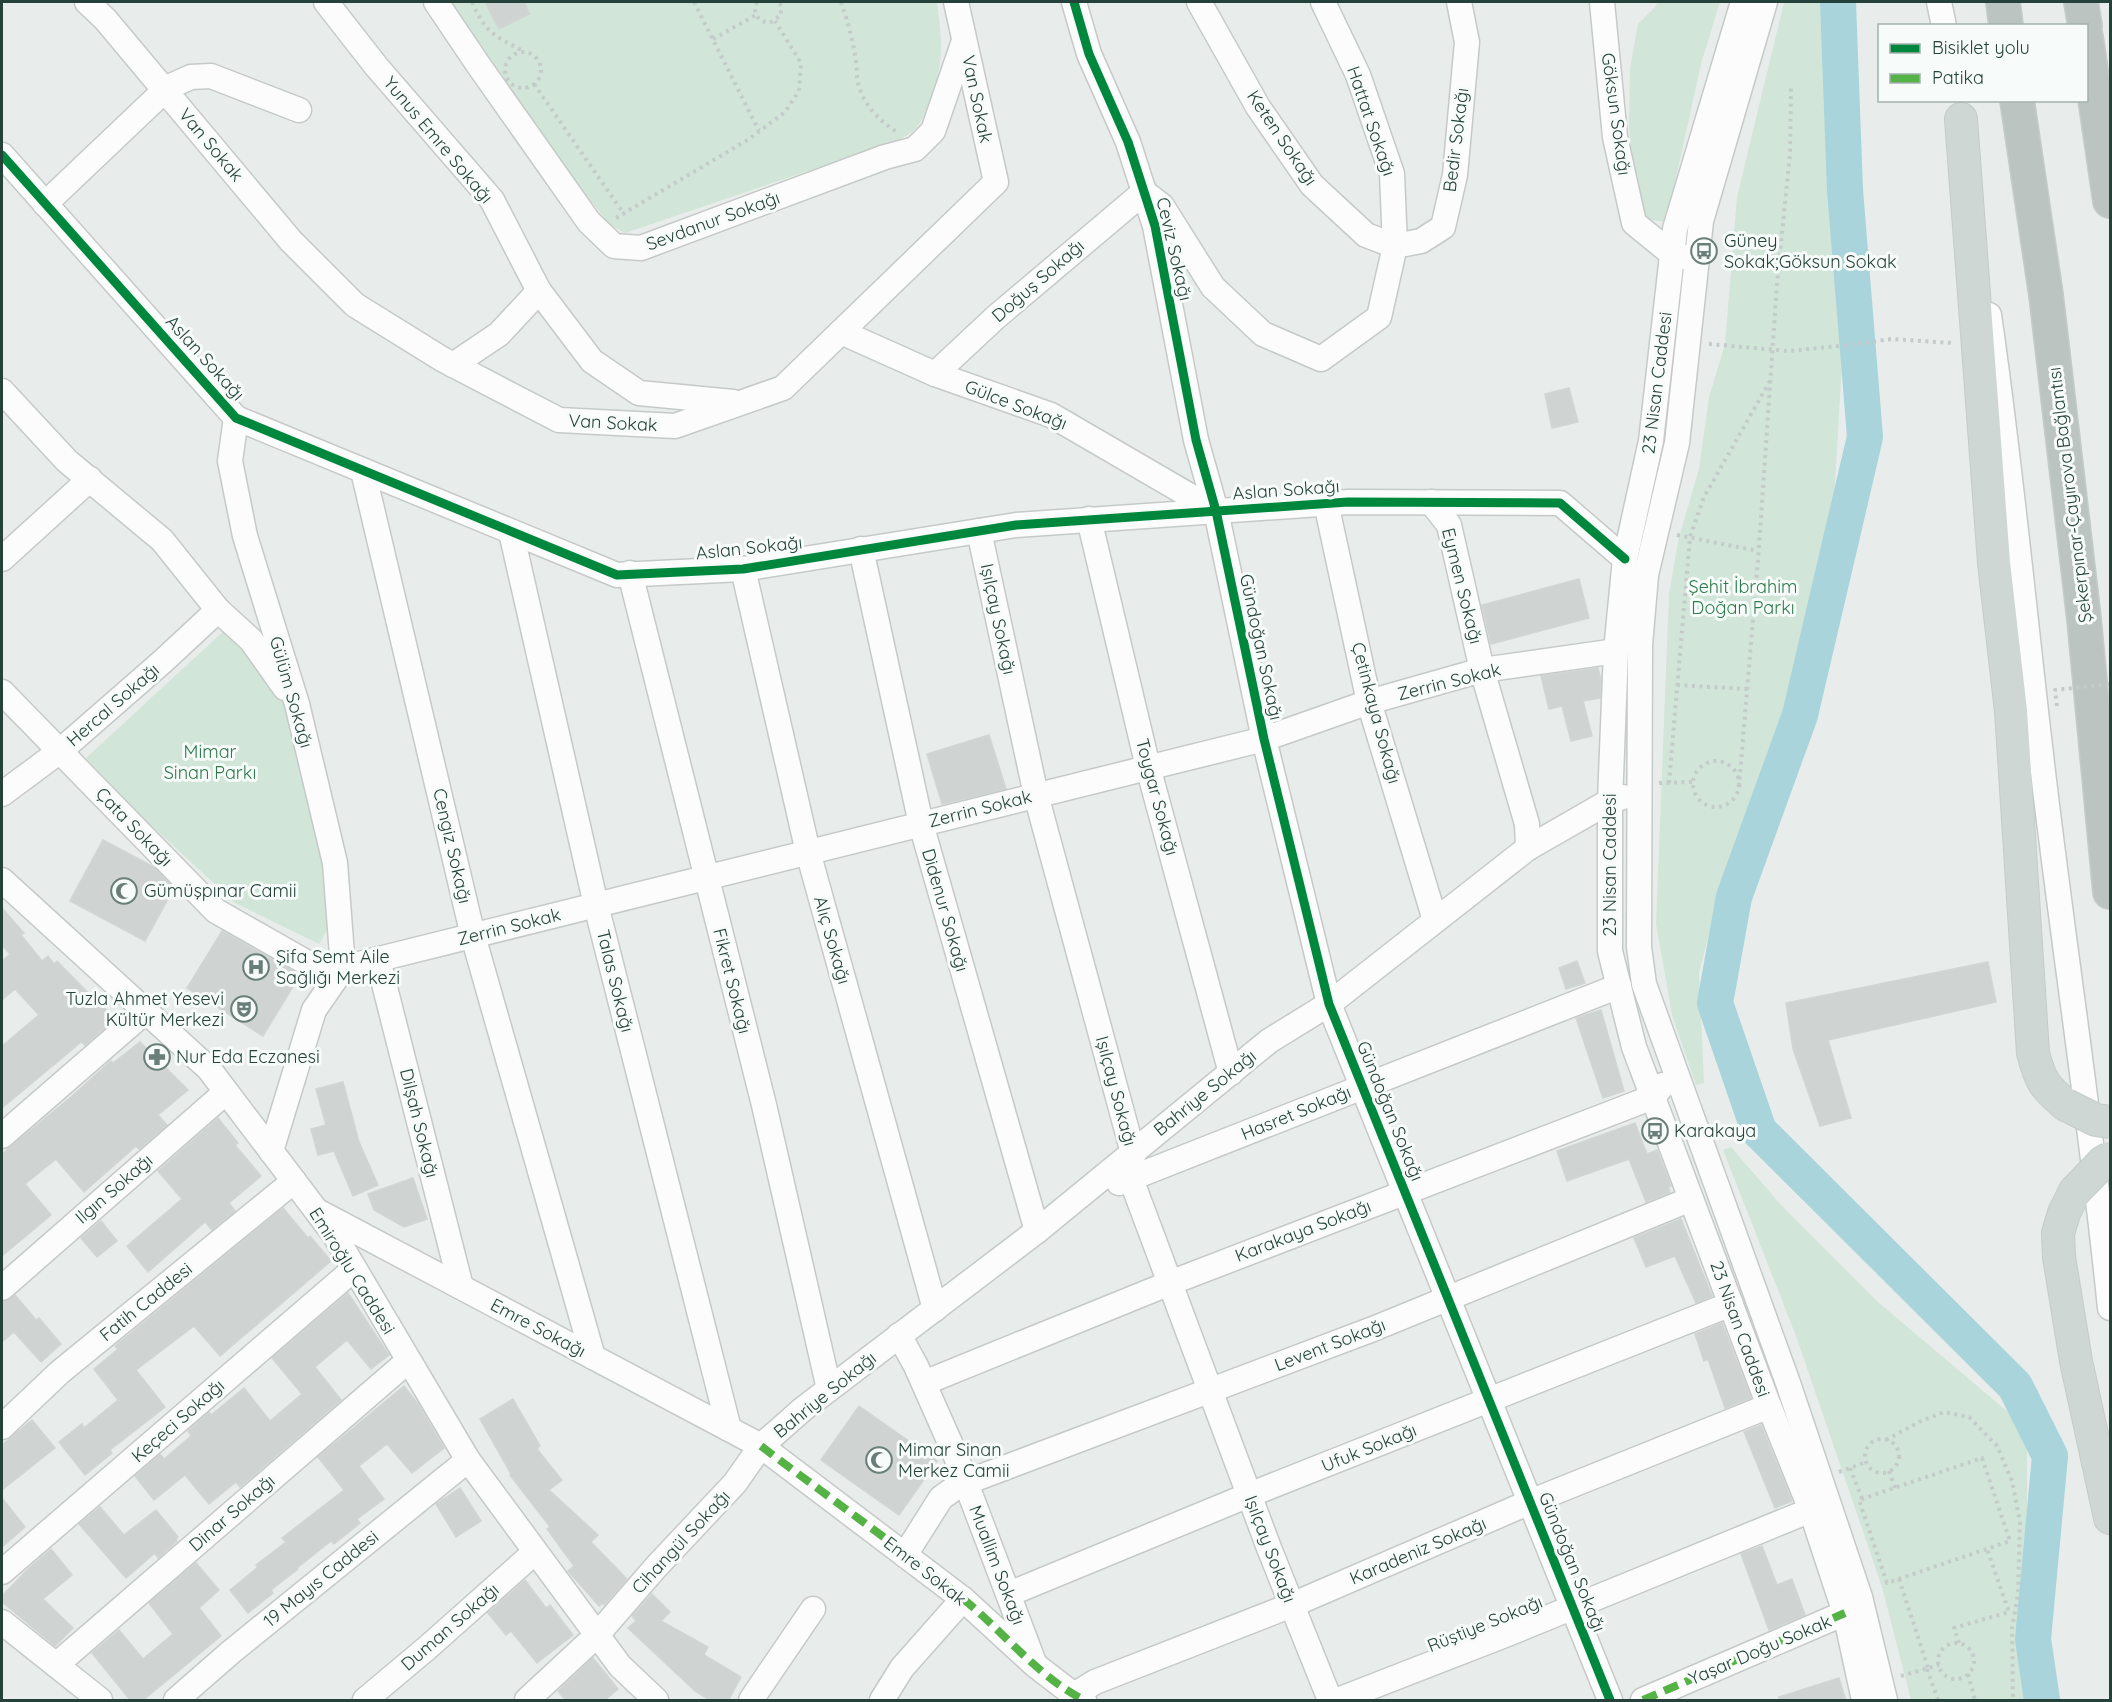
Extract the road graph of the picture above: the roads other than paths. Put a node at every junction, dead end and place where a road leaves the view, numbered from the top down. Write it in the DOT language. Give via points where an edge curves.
graph roads {
  1 [pos="87,2"];
  2 [pos="326,2"];
  3 [pos="436,2"];
  4 [pos="956,2"];
  5 [pos="1074,2"];
  6 [pos="1199,2"];
  7 [pos="1323,2"];
  8 [pos="1459,2"];
  9 [pos="1602,2"];
  10 [pos="1743,2"];
  11 [pos="1766,2"];
  12 [pos="2003,2"];
  13 [pos="2081,2"];
  14 [pos="2006,24"];
  15 [pos="2085,24"];
  16 [pos="964,40"];
  17 [pos="2088,51"];
  18 [pos="165,90"];
  19 [pos="2017,102"];
  20 [pos="299,110"];
  21 [pos="1959,110"];
  22 [pos="2,155"];
  23 [pos="1144,192"];
  24 [pos="2110,201"];
  25 [pos="45,204"];
  26 [pos="1395,246"];
  27 [pos="1672,254"];
  28 [pos="1696,261"];
  29 [pos="539,291"];
  30 [pos="841,332"];
  31 [pos="453,365"];
  32 [pos="935,374"];
  33 [pos="2,391"];
  34 [pos="742,403"];
  35 [pos="236,418"];
  36 [pos="363,471"];
  37 [pos="90,479"];
  38 [pos="1431,502"];
  39 [pos="1326,503"];
  40 [pos="1216,511"];
  41 [pos="1089,519"];
  42 [pos="979,531"];
  43 [pos="511,532"];
  44 [pos="861,549"];
  45 [pos="2,559"];
  46 [pos="1625,559"];
  47 [pos="743,569"];
  48 [pos="630,573"];
  49 [pos="219,610"];
  50 [pos="1616,651"];
  51 [pos="1482,670"];
  52 [pos="2,692"];
  53 [pos="1369,702"];
  54 [pos="297,704"];
  55 [pos="1264,739"];
  56 [pos="60,751"];
  57 [pos="1148,767"];
  58 [pos="1640,788"];
  59 [pos="2,794"];
  60 [pos="1036,795"];
  61 [pos="1610,801"];
  62 [pos="921,824"];
  63 [pos="1528,848"];
  64 [pos="807,852"];
  65 [pos="706,878"];
  66 [pos="5,889"];
  67 [pos="2110,892"];
  68 [pos="596,905"];
  69 [pos="1435,921"];
  70 [pos="473,936"];
  71 [pos="378,960"];
  72 [pos="344,968"];
  73 [pos="1619,986"];
  74 [pos="1329,1004"];
  75 [pos="146,1011"];
  76 [pos="1231,1073"];
  77 [pos="1678,1077"];
  78 [pos="1363,1087"];
  79 [pos="226,1092"];
  80 [pos="1653,1097"];
  81 [pos="2110,1122"];
  82 [pos="2,1136"];
  83 [pos="271,1151"];
  84 [pos="1133,1153"];
  85 [pos="2110,1158"];
  86 [pos="1131,1179"];
  87 [pos="294,1181"];
  88 [pos="1405,1192"];
  89 [pos="1691,1199"];
  90 [pos="1074,1201"];
  91 [pos="315,1210"];
  92 [pos="1037,1231"];
  93 [pos="354,1269"];
  94 [pos="1170,1283"];
  95 [pos="2,1287"];
  96 [pos="461,1287"];
  97 [pos="1448,1299"];
  98 [pos="1731,1304"];
  99 [pos="2110,1308"];
  100 [pos="935,1309"];
  101 [pos="900,1335"];
  102 [pos="593,1357"];
  103 [pos="408,1361"];
  104 [pos="924,1383"];
  105 [pos="829,1389"];
  106 [pos="1211,1392"];
  107 [pos="1488,1400"];
  108 [pos="1769,1406"];
  109 [pos="2,1427"];
  110 [pos="729,1429"];
  111 [pos="761,1446"];
  112 [pos="468,1460"];
  113 [pos="966,1483"];
  114 [pos="1250,1495"];
  115 [pos="1530,1502"];
  116 [pos="1811,1510"];
  117 [pos="2110,1518"];
  118 [pos="535,1552"];
  119 [pos="905,1555"];
  120 [pos="2,1572"];
  121 [pos="1009,1594"];
  122 [pos="963,1599"];
  123 [pos="1292,1605"];
  124 [pos="1572,1607"];
  125 [pos="813,1609"];
  126 [pos="1845,1613"];
  127 [pos="2,1622"];
  128 [pos="597,1635"];
  129 [pos="56,1665"];
  130 [pos="1035,1665"];
  131 [pos="1882,1691"];
  132 [pos="648,1698"];
  133 [pos="1076,1699"];
  134 [pos="100,1701"];
  135 [pos="176,1701"];
  136 [pos="365,1701"];
  137 [pos="527,1701"];
  138 [pos="751,1701"];
  139 [pos="882,1701"];
  140 [pos="1330,1701"];
  141 [pos="1338,1701"];
  142 [pos="1610,1701"];
  143 [pos="1642,1701"];
  144 [pos="1864,1701"];
  1 -- 18 [label="street, Van Sokak"];
  2 -- 29 [label="street, Yunus Emre Sokağı" via="492,200"];
  3 -- 16 [label="street, Sevdanur Sokağı" via="589,222 614,246 641,248 915,149 933,131"];
  4 -- 16 [label="street, Van Sokak"];
  5 -- 23 [label="street, Ceviz Sokağı" via="1089,54 1128,142"];
  6 -- 26 [label="street, Keten Sokağı" via="1258,107 1312,185 1366,235"];
  7 -- 26 [label="street, Hattat Sokağı" via="1358,75 1392,174"];
  8 -- 26 [label="street, Bedir Sokağı" via="1467,42 1455,175 1443,227 1421,241"];
  9 -- 27 [label="street, Göksun Sokağı" via="1615,137 1634,223"];
  10 -- 27 [label="street, 23 Nisan Caddesi" via="1675,229"];
  11 -- 28 [label="street, 23 Nisan Caddesi" via="1701,221"];
  12 -- 14 [label="highway"];
  13 -- 15 [label="highway"];
  16 -- 30 [label="street, Van Sokak" via="996,182"];
  17 -- 24 [label="highway"];
  18 -- 20 [label="street" via="191,77 211,76"];
  18 -- 25 [label="street"];
  18 -- 31 [label="street, Van Sokak" via="291,241 355,305"];
  19 -- 67 [label="highway, Şekerpınar-Çayırova Bağlantısı" via="2048,306"];
  21 -- 81 [label="main road, bridge" via="1994,563 2011,711 2033,1053 2040,1077 2050,1092 2066,1105 2096,1120"];
  21 -- 99 [label="street" via="1995,353"];
  22 -- 25 [label="street, Aslan Sokağı"];
  23 -- 26 [label="street, Hattat Sokağı" via="1162,206 1213,287 1254,326 1263,334 1321,359 1379,317"];
  23 -- 32 [label="street, Doğuş Sokağı"];
  23 -- 40 [label="street, Ceviz Sokağı" via="1155,226 1196,440"];
  25 -- 35 [label="street, Aslan Sokağı"];
  27 -- 28 [label="street, Göksun Sokağı"];
  27 -- 46 [label="street, 23 Nisan Caddesi" via="1652,441"];
  28 -- 58 [label="street, 23 Nisan Caddesi" via="1677,443 1646,575 1640,645"];
  29 -- 31 [label="street" via="499,334"];
  29 -- 34 [label="street, Yunus Emre Sokağı" via="592,361 639,393"];
  30 -- 32 [label="street, Gülce Sokağı"];
  30 -- 34 [label="street, Van Sokak" via="783,388"];
  31 -- 34 [label="street, Van Sokak" via="559,420 675,426"];
  32 -- 40 [label="street, Gülce Sokağı" via="1051,415"];
  33 -- 37 [label="street" via="67,461"];
  35 -- 36 [label="street, Aslan Sokağı"];
  35 -- 54 [label="street, Gülüm Sokağı" via="230,461 245,536"];
  36 -- 43 [label="street, Aslan Sokağı"];
  36 -- 70 [label="street, Cengiz Sokağı"];
  37 -- 45 [label="street"];
  37 -- 49 [label="street" via="162,540"];
  38 -- 39 [label="street, Aslan Sokağı"];
  38 -- 46 [label="street, Aslan Sokağı" via="1560,503"];
  38 -- 51 [label="street, Eymen Sokağı" via="1449,525"];
  39 -- 40 [label="street, Aslan Sokağı"];
  39 -- 53 [label="street, Çetinkaya Sokağı"];
  40 -- 41 [label="street, Aslan Sokağı"];
  40 -- 55 [label="street, Gündoğan Sokağı"];
  41 -- 42 [label="street, Aslan Sokağı"];
  41 -- 57 [label="street, Toygar Sokağı"];
  42 -- 44 [label="street, Aslan Sokağı"];
  42 -- 60 [label="street, Işılçay Sokağı"];
  43 -- 48 [label="street, Aslan Sokağı" via="616,575"];
  43 -- 68 [label="street, Talas Sokağı"];
  44 -- 47 [label="street, Aslan Sokağı"];
  44 -- 62 [label="street, Didenur Sokağı"];
  46 -- 50 [label="street, 23 Nisan Caddesi"];
  47 -- 48 [label="street, Aslan Sokağı"];
  47 -- 64 [label="street, Alıç Sokağı"];
  48 -- 65 [label="street, Fikret Sokağı"];
  49 -- 54 [label="street" via="250,640"];
  49 -- 56 [label="street, Hercal Sokağı"];
  50 -- 51 [label="street, Zerrin Sokak"];
  50 -- 61 [label="street, 23 Nisan Caddesi"];
  51 -- 53 [label="street, Zerrin Sokak"];
  51 -- 63 [label="street, Eymen Sokağı" via="1527,824"];
  52 -- 56 [label="street, Çata Sokağı"];
  53 -- 55 [label="street, Zerrin Sokak"];
  53 -- 69 [label="street, Çetinkaya Sokağı"];
  54 -- 72 [label="street, Gülüm Sokağı" via="334,863"];
  55 -- 57 [label="street, Zerrin Sokak"];
  55 -- 74 [label="street, Gündoğan Sokağı"];
  56 -- 59 [label="street, Hercal Sokağı"];
  56 -- 72 [label="street, Çata Sokağı" via="216,911 318,969"];
  57 -- 60 [label="street, Zerrin Sokak"];
  57 -- 76 [label="street, Toygar Sokağı"];
  58 -- 61 [label="street, Bahriye Sokağı"];
  58 -- 77 [label="street, 23 Nisan Caddesi" via="1644,984"];
  60 -- 62 [label="street, Zerrin Sokak"];
  60 -- 84 [label="street, Işılçay Sokağı"];
  61 -- 63 [label="street, Bahriye Sokağı"];
  61 -- 73 [label="street, 23 Nisan Caddesi" via="1610,951"];
  62 -- 64 [label="street, Zerrin Sokak"];
  62 -- 92 [label="street, Didenur Sokağı"];
  63 -- 69 [label="street, Bahriye Sokağı"];
  64 -- 65 [label="street, Zerrin Sokak"];
  64 -- 100 [label="street, Alıç Sokağı"];
  65 -- 68 [label="street, Zerrin Sokak"];
  65 -- 105 [label="street, Fikret Sokağı" via="764,1105"];
  66 -- 75 [label="street, Emiroğlu Caddesi"];
  68 -- 70 [label="street, Zerrin Sokak"];
  68 -- 110 [label="street, Talas Sokağı"];
  69 -- 74 [label="street, Bahriye Sokağı"];
  70 -- 71 [label="street, Zerrin Sokak"];
  70 -- 102 [label="street, Cengiz Sokağı"];
  71 -- 72 [label="street, Zerrin Sokak"];
  71 -- 96 [label="street, Dilşah Sokağı"];
  72 -- 83 [label="street" via="314,1010"];
  73 -- 78 [label="street, Hasret Sokağı"];
  73 -- 80 [label="street, 23 Nisan Caddesi" via="1634,1047"];
  74 -- 76 [label="street, Bahriye Sokağı" via="1269,1041"];
  74 -- 78 [label="street, Gündoğan Sokağı"];
  75 -- 79 [label="street, Emiroğlu Caddesi" via="209,1069"];
  75 -- 82 [label="street"];
  76 -- 84 [label="street, Bahriye Sokağı"];
  77 -- 80 [label="street, Karakaya Sokağı" via="1668,1081"];
  77 -- 131 [label="street, 23 Nisan Caddesi" via="1821,1479 1860,1597"];
  78 -- 86 [label="street, Hasret Sokağı"];
  78 -- 88 [label="street, Gündoğan Sokağı"];
  79 -- 83 [label="street, Emiroğlu Caddesi"];
  79 -- 95 [label="street, Ilgın Sokağı"];
  80 -- 88 [label="street, Karakaya Sokağı"];
  80 -- 89 [label="street, 23 Nisan Caddesi"];
  83 -- 87 [label="street, Emiroğlu Caddesi"];
  84 -- 86 [label="street, Işılçay Sokağı"];
  84 -- 90 [label="street, Bahriye Sokağı"];
  85 -- 117 [label="main road, bridge" via="2075,1191 2058,1233 2076,1361"];
  86 -- 90 [label="street, Hasret Sokağı"];
  86 -- 94 [label="street, Işılçay Sokağı"];
  87 -- 91 [label="street, Emiroğlu Caddesi"];
  87 -- 109 [label="street, Fatih Caddesi" via="60,1372"];
  88 -- 94 [label="street, Karakaya Sokağı"];
  88 -- 97 [label="street, Gündoğan Sokağı"];
  89 -- 97 [label="street, Levent Sokağı"];
  89 -- 98 [label="street, 23 Nisan Caddesi"];
  90 -- 92 [label="street, Bahriye Sokağı"];
  91 -- 93 [label="street, Emiroğlu Caddesi"];
  91 -- 96 [label="street, Emre Sokağı"];
  92 -- 100 [label="street, Bahriye Sokağı"];
  93 -- 103 [label="street, Emiroğlu Caddesi"];
  93 -- 120 [label="street, Keçeci Sokağı"];
  94 -- 104 [label="street, Karakaya Sokağı"];
  94 -- 106 [label="street, Işılçay Sokağı"];
  96 -- 102 [label="street, Emre Sokağı"];
  97 -- 106 [label="street, Levent Sokağı"];
  97 -- 107 [label="street, Gündoğan Sokağı"];
  98 -- 107 [label="street, Ufuk Sokağı"];
  98 -- 108 [label="street, 23 Nisan Caddesi"];
  100 -- 101 [label="street, Bahriye Sokağı"];
  101 -- 104 [label="street, Muallim Sokağı"];
  101 -- 105 [label="street, Bahriye Sokağı"];
  102 -- 110 [label="street, Emre Sokağı"];
  103 -- 112 [label="street, Emiroğlu Caddesi"];
  103 -- 129 [label="street, Dinar Sokağı"];
  104 -- 113 [label="street, Muallim Sokağı"];
  105 -- 111 [label="street, Bahriye Sokağı"];
  106 -- 113 [label="street, Levent Sokağı"];
  106 -- 114 [label="street, Işılçay Sokağı"];
  107 -- 114 [label="street, Ufuk Sokağı"];
  107 -- 115 [label="street, Gündoğan Sokağı"];
  108 -- 115 [label="street, Karadeniz Sokağı"];
  108 -- 116 [label="street, 23 Nisan Caddesi"];
  110 -- 111 [label="street, Emre Sokağı"];
  111 -- 119 [label="street, Emre Sokak"];
  111 -- 128 [label="street, Cihangül Sokağı" via="735,1483"];
  112 -- 118 [label="street, Emiroğlu Caddesi"];
  112 -- 135 [label="street, 19 Mayıs Caddesi"];
  113 -- 119 [label="street, Levent Sokağı" via="941,1498"];
  113 -- 121 [label="street, Muallim Sokağı"];
  114 -- 121 [label="street, Ufuk Sokağı"];
  114 -- 123 [label="street, Işılçay Sokağı"];
  115 -- 123 [label="street, Karadeniz Sokağı"];
  115 -- 124 [label="street, Gündoğan Sokağı"];
  116 -- 124 [label="street, Rüştiye Sokağı"];
  116 -- 126 [label="street, 23 Nisan Caddesi"];
  118 -- 128 [label="street, Emiroğlu Caddesi"];
  118 -- 136 [label="street, Duman Sokağı"];
  119 -- 122 [label="street, Emre Sokak"];
  121 -- 130 [label="street, Muallim Sokağı"];
  122 -- 130 [label="street, Emre Sokak"];
  122 -- 139 [label="street" via="902,1668"];
  123 -- 133 [label="street, Karadeniz Sokağı" via="1095,1682"];
  123 -- 140 [label="street, Işılçay Sokağı"];
  124 -- 141 [label="street, Rüştiye Sokağı"];
  124 -- 142 [label="street, Gündoğan Sokağı"];
  125 -- 138 [label="street"];
  126 -- 143 [label="street, Yaşar Doğu Sokak"];
  126 -- 144 [label="street, 23 Nisan Caddesi"];
  127 -- 129 [label="street"];
  128 -- 132 [label="street, Emiroğlu Caddesi"];
  128 -- 137 [label="street, Cihangül Sokağı"];
  129 -- 134 [label="street"];
  130 -- 133 [label="street, Emre Sokak"];
}
